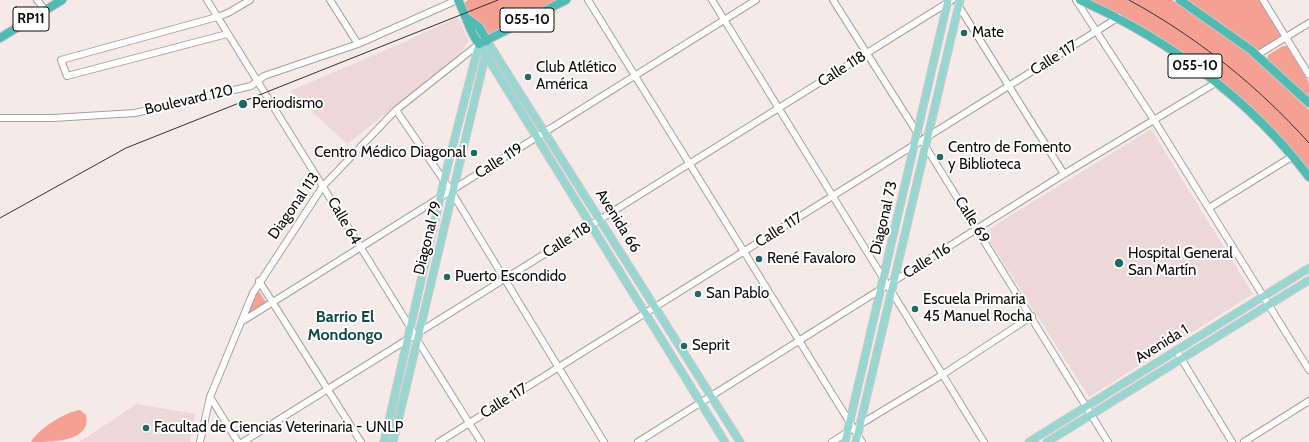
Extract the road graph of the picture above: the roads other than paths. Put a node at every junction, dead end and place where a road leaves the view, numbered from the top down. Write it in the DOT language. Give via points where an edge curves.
graph roads {
  1 [pos="37,0"];
  2 [pos="62,0"];
  3 [pos="207,0"];
  4 [pos="250,0"];
  5 [pos="330,0"];
  6 [pos="457,0"];
  7 [pos="566,0"];
  8 [pos="588,0"];
  9 [pos="712,0"];
  10 [pos="756,0"];
  11 [pos="833,0"];
  12 [pos="1076,0"];
  13 [pos="1080,0"];
  14 [pos="1180,0"];
  15 [pos="1263,0"];
  16 [pos="954,2"];
  17 [pos="45,10"];
  18 [pos="217,17"];
  19 [pos="1119,18"];
  20 [pos="468,19"];
  21 [pos="724,20"];
  22 [pos="1309,23"];
  23 [pos="1097,31"];
  24 [pos="227,34"];
  25 [pos="1286,37"];
  26 [pos="0,38"];
  27 [pos="487,41"];
  28 [pos="358,44"];
  29 [pos="478,44"];
  30 [pos="867,53"];
  31 [pos="485,55"];
  32 [pos="1257,55"];
  33 [pos="1309,75"];
  34 [pos="635,76"];
  35 [pos="259,81"];
  36 [pos="1216,82"];
  37 [pos="1009,86"];
  38 [pos="1309,103"];
  39 [pos="778,108"];
  40 [pos="396,110"];
  41 [pos="0,118"];
  42 [pos="1154,120"];
  43 [pos="545,132"];
  44 [pos="917,133"];
  45 [pos="536,138"];
  46 [pos="925,141"];
  47 [pos="914,145"];
  48 [pos="1293,156"];
  49 [pos="690,164"];
  50 [pos="1064,174"];
  51 [pos="1309,176"];
  52 [pos="444,181"];
  53 [pos="323,186"];
  54 [pos="452,191"];
  55 [pos="832,196"];
  56 [pos="441,197"];
  57 [pos="1209,208"];
  58 [pos="600,220"];
  59 [pos="591,225"];
  60 [pos="978,229"];
  61 [pos="359,248"];
  62 [pos="744,251"];
  63 [pos="1309,268"];
  64 [pos="505,278"];
  65 [pos="883,278"];
  66 [pos="1309,280"];
  67 [pos="259,281"];
  68 [pos="891,287"];
  69 [pos="880,290"];
  70 [pos="1264,296"];
  71 [pos="272,302"];
  72 [pos="1269,305"];
  73 [pos="655,307"];
  74 [pos="646,312"];
  75 [pos="1032,316"];
  76 [pos="241,322"];
  77 [pos="410,328"];
  78 [pos="417,335"];
  79 [pos="408,340"];
  80 [pos="800,341"];
  81 [pos="1176,350"];
  82 [pos="1181,360"];
  83 [pos="559,367"];
  84 [pos="1309,370"];
  85 [pos="942,375"];
  86 [pos="327,390"];
  87 [pos="711,396"];
  88 [pos="210,397"];
  89 [pos="1309,401"];
  90 [pos="701,403"];
  91 [pos="1086,406"];
  92 [pos="1091,415"];
  93 [pos="469,423"];
  94 [pos="861,423"];
  95 [pos="852,425"];
  96 [pos="847,432"];
  97 [pos="857,439"];
  98 [pos="200,442"];
  99 [pos="238,442"];
  100 [pos="243,442"];
  101 [pos="361,442"];
  102 [pos="384,442"];
  103 [pos="393,442"];
  104 [pos="439,442"];
  105 [pos="481,442"];
  106 [pos="604,442"];
  107 [pos="638,442"];
  108 [pos="725,442"];
  109 [pos="740,442"];
  110 [pos="832,442"];
  111 [pos="844,442"];
  112 [pos="862,442"];
  113 [pos="984,442"];
  114 [pos="1029,442"];
  115 [pos="1047,442"];
  116 [pos="1108,442"];
  117 [pos="1232,442"];
  118 [pos="1244,442"];
  1 -- 17 [label="street"];
  2 -- 17 [label="highway, RP11"];
  3 -- 18 [label="street, Calle 64"];
  4 -- 18 [label="street"];
  5 -- 28 [label="street"];
  6 -- 20 [label="highway, Avenida 66"];
  6 -- 28 [label="street, Boulevard 120"];
  7 -- 27 [label="highway, 055-10"];
  8 -- 34 [label="street"];
  9 -- 21 [label="street"];
  10 -- 21 [label="street, Calle 119"];
  11 -- 30 [label="street, Calle 69"];
  12 -- 23 [label="street"];
  13 -- 19 [label="highway, 055-10"];
  14 -- 32 [label="highway, 055-10"];
  15 -- 25 [label="street"];
  16 -- 30 [label="street, Calle 118"];
  16 -- 37 [label="street"];
  16 -- 44 [label="main road, Diagonal 73"];
  16 -- 46 [label="main road, Diagonal 73"];
  17 -- 26 [label="highway, RP11"];
  18 -- 24 [label="street, Calle 64"];
  18 -- 24 [label="street" via="61,60 64,71 67,76"];
  19 -- 23 [label="street, Calle 117"];
  19 -- 36 [label="highway, 055-10" via="1205,72"];
  20 -- 27 [label="highway, Avenida 66" via="478,27"];
  20 -- 29 [label="highway, Avenida 66" via="471,32"];
  21 -- 34 [label="street, Calle 119"];
  21 -- 39 [label="street"];
  22 -- 25 [label="street"];
  23 -- 37 [label="street, Calle 117"];
  23 -- 42 [label="street"];
  24 -- 35 [label="street, Calle 64"];
  25 -- 32 [label="street"];
  25 -- 33 [label="street"];
  27 -- 29 [label="highway, Diagonal 113"];
  27 -- 31 [label="main road, Diagonal 79"];
  27 -- 43 [label="main road, Avenida 66"];
  28 -- 35 [label="street, Boulevard 120" via="264,76"];
  29 -- 31 [label="main road, Avenida 66"];
  29 -- 40 [label="street, Diagonal 113"];
  29 -- 52 [label="main road, Diagonal 79"];
  30 -- 39 [label="street, Calle 118"];
  30 -- 44 [label="street, Calle 69"];
  31 -- 45 [label="main road, Avenida 66"];
  31 -- 54 [label="main road, Diagonal 79"];
  32 -- 38 [label="highway, 055-10"];
  34 -- 43 [label="street, Calle 119"];
  34 -- 49 [label="street"];
  35 -- 41 [label="street, Boulevard 120" via="251,86 135,113"];
  35 -- 53 [label="street, Calle 64"];
  36 -- 42 [label="street, Calle 116"];
  36 -- 48 [label="highway, 055-10" via="1267,128"];
  37 -- 46 [label="street, Calle 117"];
  37 -- 50 [label="street"];
  39 -- 49 [label="street, Calle 118"];
  39 -- 55 [label="street"];
  40 -- 52 [label="street"];
  40 -- 53 [label="street, Diagonal 113"];
  42 -- 50 [label="street, Calle 116"];
  42 -- 57 [label="street"];
  43 -- 45 [label="street, Calle 119"];
  43 -- 58 [label="main road, Avenida 66"];
  44 -- 46 [label="street, Calle 69"];
  44 -- 47 [label="main road, Diagonal 73"];
  45 -- 54 [label="street, Calle 119"];
  45 -- 59 [label="main road, Avenida 66"];
  46 -- 47 [label="street, Calle 117"];
  46 -- 60 [label="street, Calle 69"];
  46 -- 68 [label="main road, Diagonal 73"];
  47 -- 55 [label="street, Calle 117"];
  47 -- 65 [label="main road, Diagonal 73"];
  48 -- 51 [label="highway, 055-10"];
  48 -- 57 [label="street"];
  49 -- 58 [label="street, Calle 118"];
  49 -- 62 [label="street"];
  50 -- 60 [label="street, Calle 116"];
  52 -- 54 [label="street"];
  52 -- 56 [label="main road, Diagonal 79"];
  53 -- 61 [label="street, Calle 64"];
  53 -- 67 [label="street, Diagonal 113"];
  54 -- 56 [label="street, Calle 119"];
  54 -- 64 [label="street"];
  54 -- 78 [label="main road, Diagonal 79"];
  55 -- 62 [label="street, Calle 117"];
  55 -- 65 [label="street"];
  56 -- 61 [label="street, Calle 119"];
  56 -- 77 [label="main road, Diagonal 79"];
  57 -- 70 [label="street"];
  58 -- 59 [label="street, Calle 118"];
  58 -- 73 [label="main road, Avenida 66"];
  59 -- 64 [label="street, Calle 118"];
  59 -- 74 [label="main road, Avenida 66"];
  60 -- 68 [label="street, Calle 116"];
  60 -- 75 [label="street, Calle 69"];
  61 -- 71 [label="street, Calle 119"];
  61 -- 77 [label="street, Calle 64"];
  62 -- 73 [label="street, Calle 117"];
  62 -- 80 [label="street"];
  63 -- 70 [label="main road, Avenida 1"];
  64 -- 78 [label="street, Calle 118"];
  64 -- 83 [label="street"];
  65 -- 68 [label="street"];
  65 -- 69 [label="main road, Diagonal 73"];
  66 -- 72 [label="main road, Avenida 1"];
  67 -- 71 [label="street"];
  67 -- 76 [label="street, Diagonal 113"];
  68 -- 69 [label="street, Calle 116"];
  68 -- 85 [label="street"];
  68 -- 94 [label="main road, Diagonal 73"];
  69 -- 80 [label="street, Calle 116"];
  69 -- 95 [label="main road, Diagonal 73"];
  70 -- 72 [label="street"];
  70 -- 81 [label="main road, Avenida 1"];
  71 -- 76 [label="street, Calle 119"];
  71 -- 86 [label="street"];
  72 -- 82 [label="main road, Avenida 1"];
  72 -- 84 [label="street"];
  73 -- 74 [label="street, Calle 117"];
  73 -- 87 [label="main road, Avenida 66"];
  74 -- 83 [label="street, Calle 117"];
  74 -- 90 [label="main road, Avenida 66"];
  75 -- 85 [label="street"];
  75 -- 91 [label="street, Calle 69"];
  76 -- 88 [label="street, Diagonal 113"];
  77 -- 78 [label="street, Calle 64"];
  77 -- 79 [label="main road, Diagonal 79"];
  78 -- 79 [label="street, Calle 118"];
  78 -- 93 [label="street, Calle 64"];
  78 -- 103 [label="main road, Diagonal 79"];
  79 -- 86 [label="street, Calle 118"];
  79 -- 102 [label="main road, Diagonal 79"];
  80 -- 87 [label="street, Calle 116"];
  80 -- 95 [label="street"];
  81 -- 82 [label="street"];
  81 -- 91 [label="main road, Avenida 1"];
  82 -- 92 [label="main road, Avenida 1"];
  82 -- 117 [label="street"];
  83 -- 93 [label="street, Calle 117"];
  83 -- 106 [label="street"];
  85 -- 94 [label="street"];
  85 -- 113 [label="street"];
  86 -- 100 [label="street, Calle 118"];
  86 -- 101 [label="street"];
  87 -- 90 [label="street, Calle 116"];
  87 -- 109 [label="main road, Avenida 66"];
  88 -- 98 [label="street, Diagonal 113"];
  88 -- 99 [label="street"];
  89 -- 118 [label="street"];
  90 -- 107 [label="street, Calle 116"];
  90 -- 108 [label="main road, Avenida 66"];
  91 -- 92 [label="street, Calle 69"];
  91 -- 114 [label="main road, Avenida 1"];
  92 -- 115 [label="main road, Avenida 1"];
  92 -- 116 [label="street, Calle 69"];
  93 -- 104 [label="street, Calle 117"];
  93 -- 105 [label="street, Calle 64"];
  94 -- 95 [label="street"];
  94 -- 97 [label="main road, Diagonal 73"];
  95 -- 96 [label="main road, Diagonal 73"];
  95 -- 97 [label="street"];
  96 -- 110 [label="street"];
  96 -- 111 [label="main road, Diagonal 73"];
  97 -- 112 [label="street"];
}
